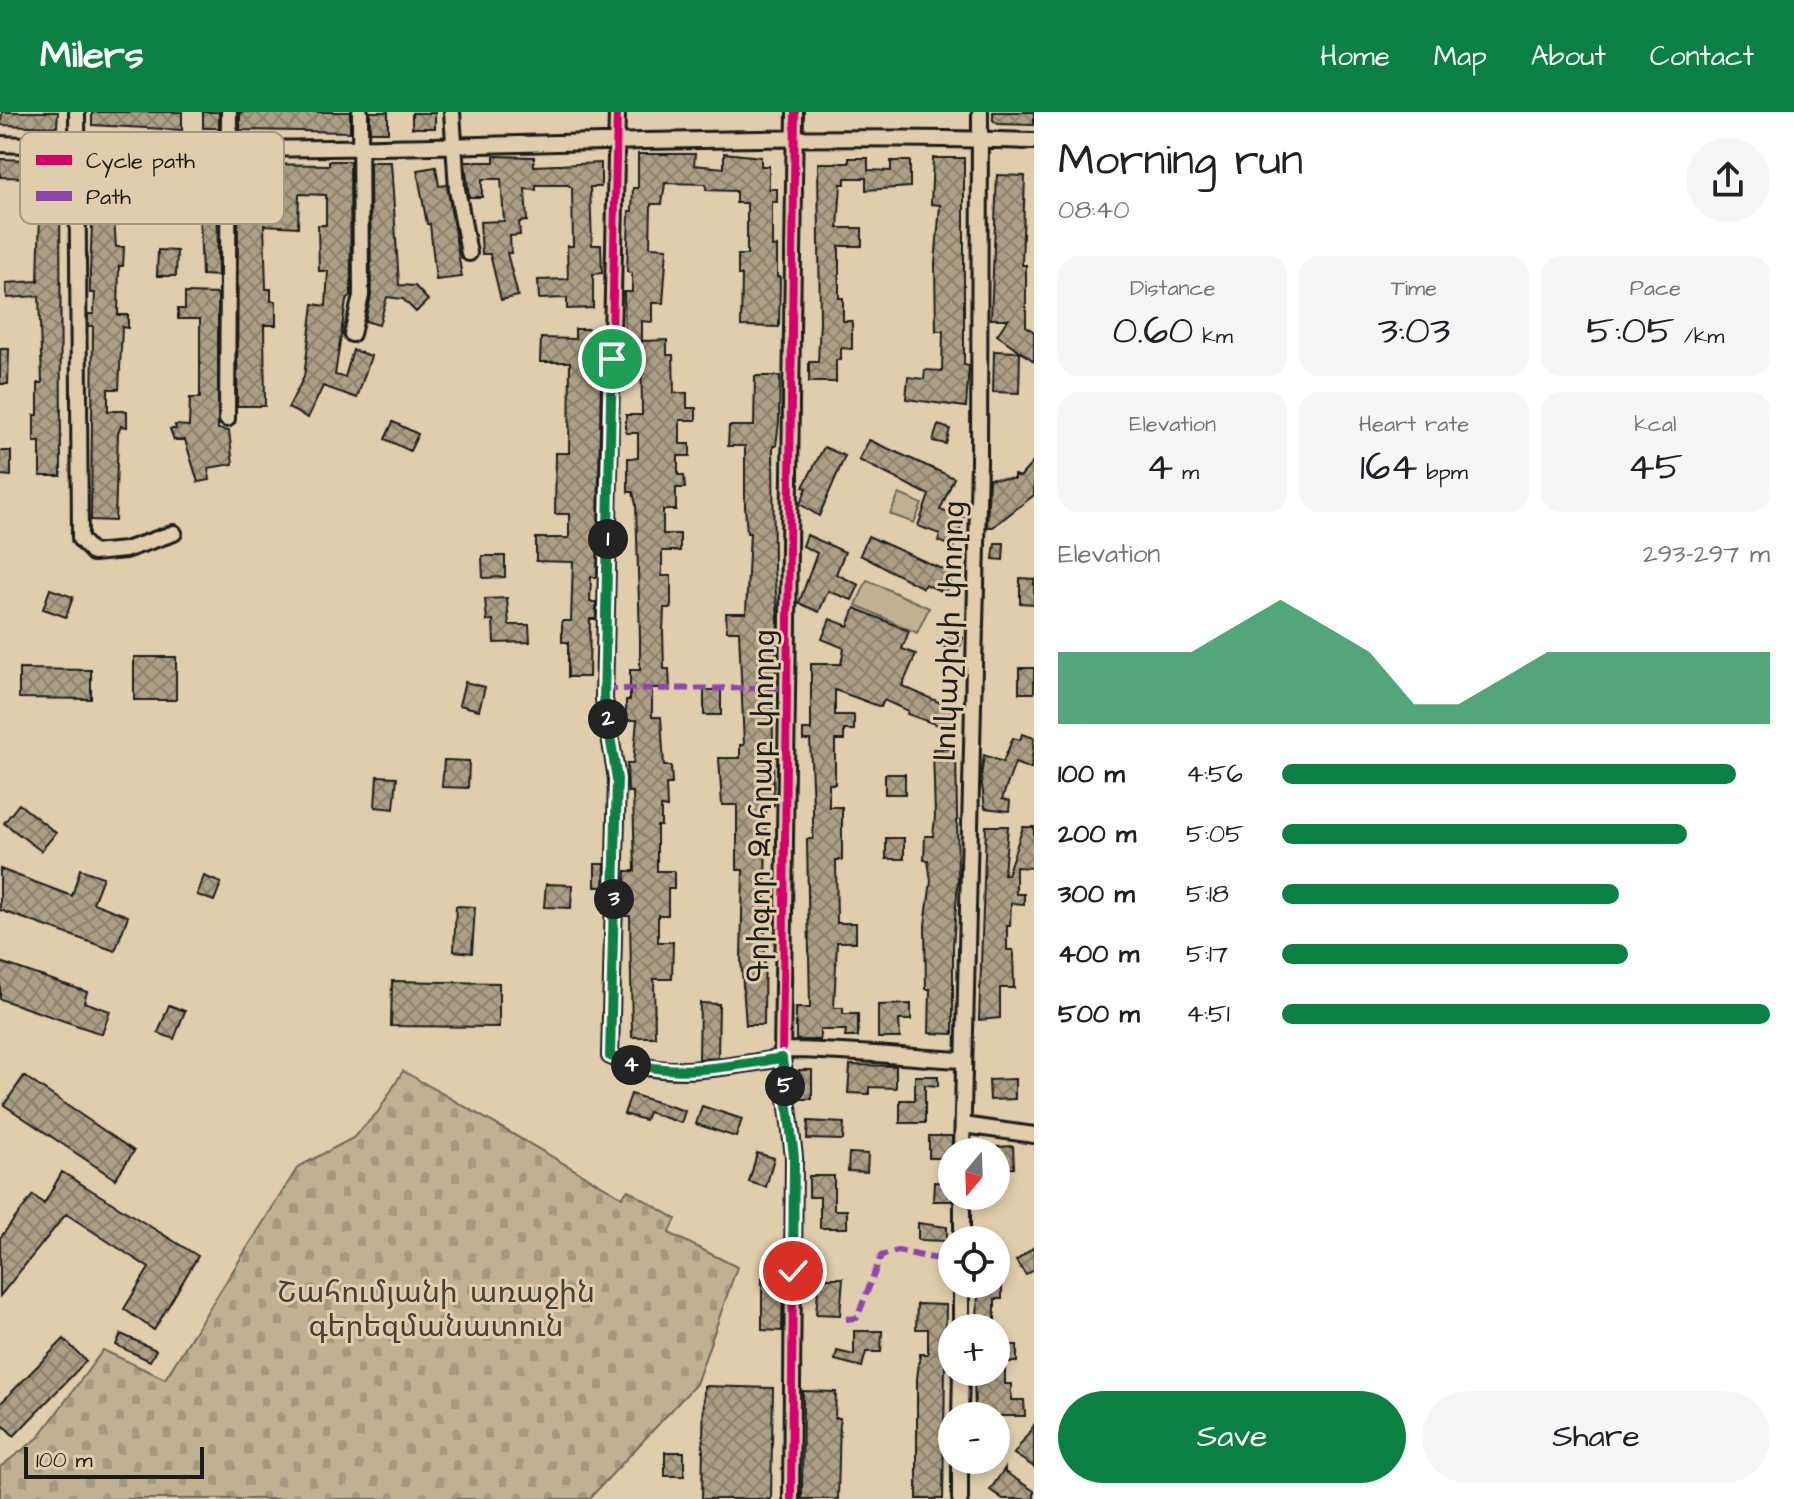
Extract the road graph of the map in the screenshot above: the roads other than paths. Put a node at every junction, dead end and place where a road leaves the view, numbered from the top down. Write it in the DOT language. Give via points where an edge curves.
graph roads {
  1 [pos="77,112"];
  2 [pos="229,112"];
  3 [pos="360,112"];
  4 [pos="452,112"];
  5 [pos="617,112"];
  6 [pos="795,112"];
  7 [pos="980,112"];
  8 [pos="76,132"];
  9 [pos="228,132"];
  10 [pos="794,139"];
  11 [pos="980,139"];
  12 [pos="617,140"];
  13 [pos="1034,141"];
  14 [pos="452,143"];
  15 [pos="0,144"];
  16 [pos="20,145"];
  17 [pos="361,147"];
  18 [pos="284,148"];
  19 [pos="77,224"];
  20 [pos="228,224"];
  21 [pos="469,253"];
  22 [pos="352,334"];
  23 [pos="227,419"];
  24 [pos="174,533"];
  25 [pos="782,1054"];
  26 [pos="964,1060"];
  27 [pos="963,1125"];
  28 [pos="1034,1135"];
  29 [pos="963,1138"];
  30 [pos="960,1474"];
  31 [pos="791,1499"];
  32 [pos="960,1499"];
  1 -- 8 [label="street"];
  2 -- 9 [label="street"];
  3 -- 17 [label="street"];
  4 -- 14 [label="street"];
  5 -- 12 [label="street"];
  6 -- 10 [label="street, Գրիգոր Զոհրաբ փողոց"];
  7 -- 11 [label="street, Լուկաշինի փողոց"];
  10 -- 11 [label="street"];
  10 -- 12 [label="street"];
  10 -- 25 [label="street, Գրիգոր Զոհրաբ փողոց"];
  11 -- 13 [label="street"];
  11 -- 26 [label="street, Լուկաշինի փողոց" via="979,463"];
  12 -- 14 [label="street"];
  12 -- 25 [label="street" via="604,699 617,779 610,1056 633,1066 694,1071"];
  14 -- 17 [label="street"];
  14 -- 21 [label="street"];
  15 -- 16 [label="street"];
  17 -- 18 [label="street"];
  17 -- 22 [label="street" via="361,296"];
  19 -- 24 [label="street" via="80,539 93,553 125,550"];
  20 -- 23 [label="street"];
  25 -- 26 [label="street" via="852,1050"];
  25 -- 31 [label="street, Գրիգոր Զոհրաբ փողոց" via="794,1157"];
  26 -- 27 [label="street, Լուկաշինի փողոց"];
  27 -- 28 [label="street"];
  27 -- 29 [label="street, Լուկաշինի փողոց"];
  30 -- 32 [label="street"];
}
